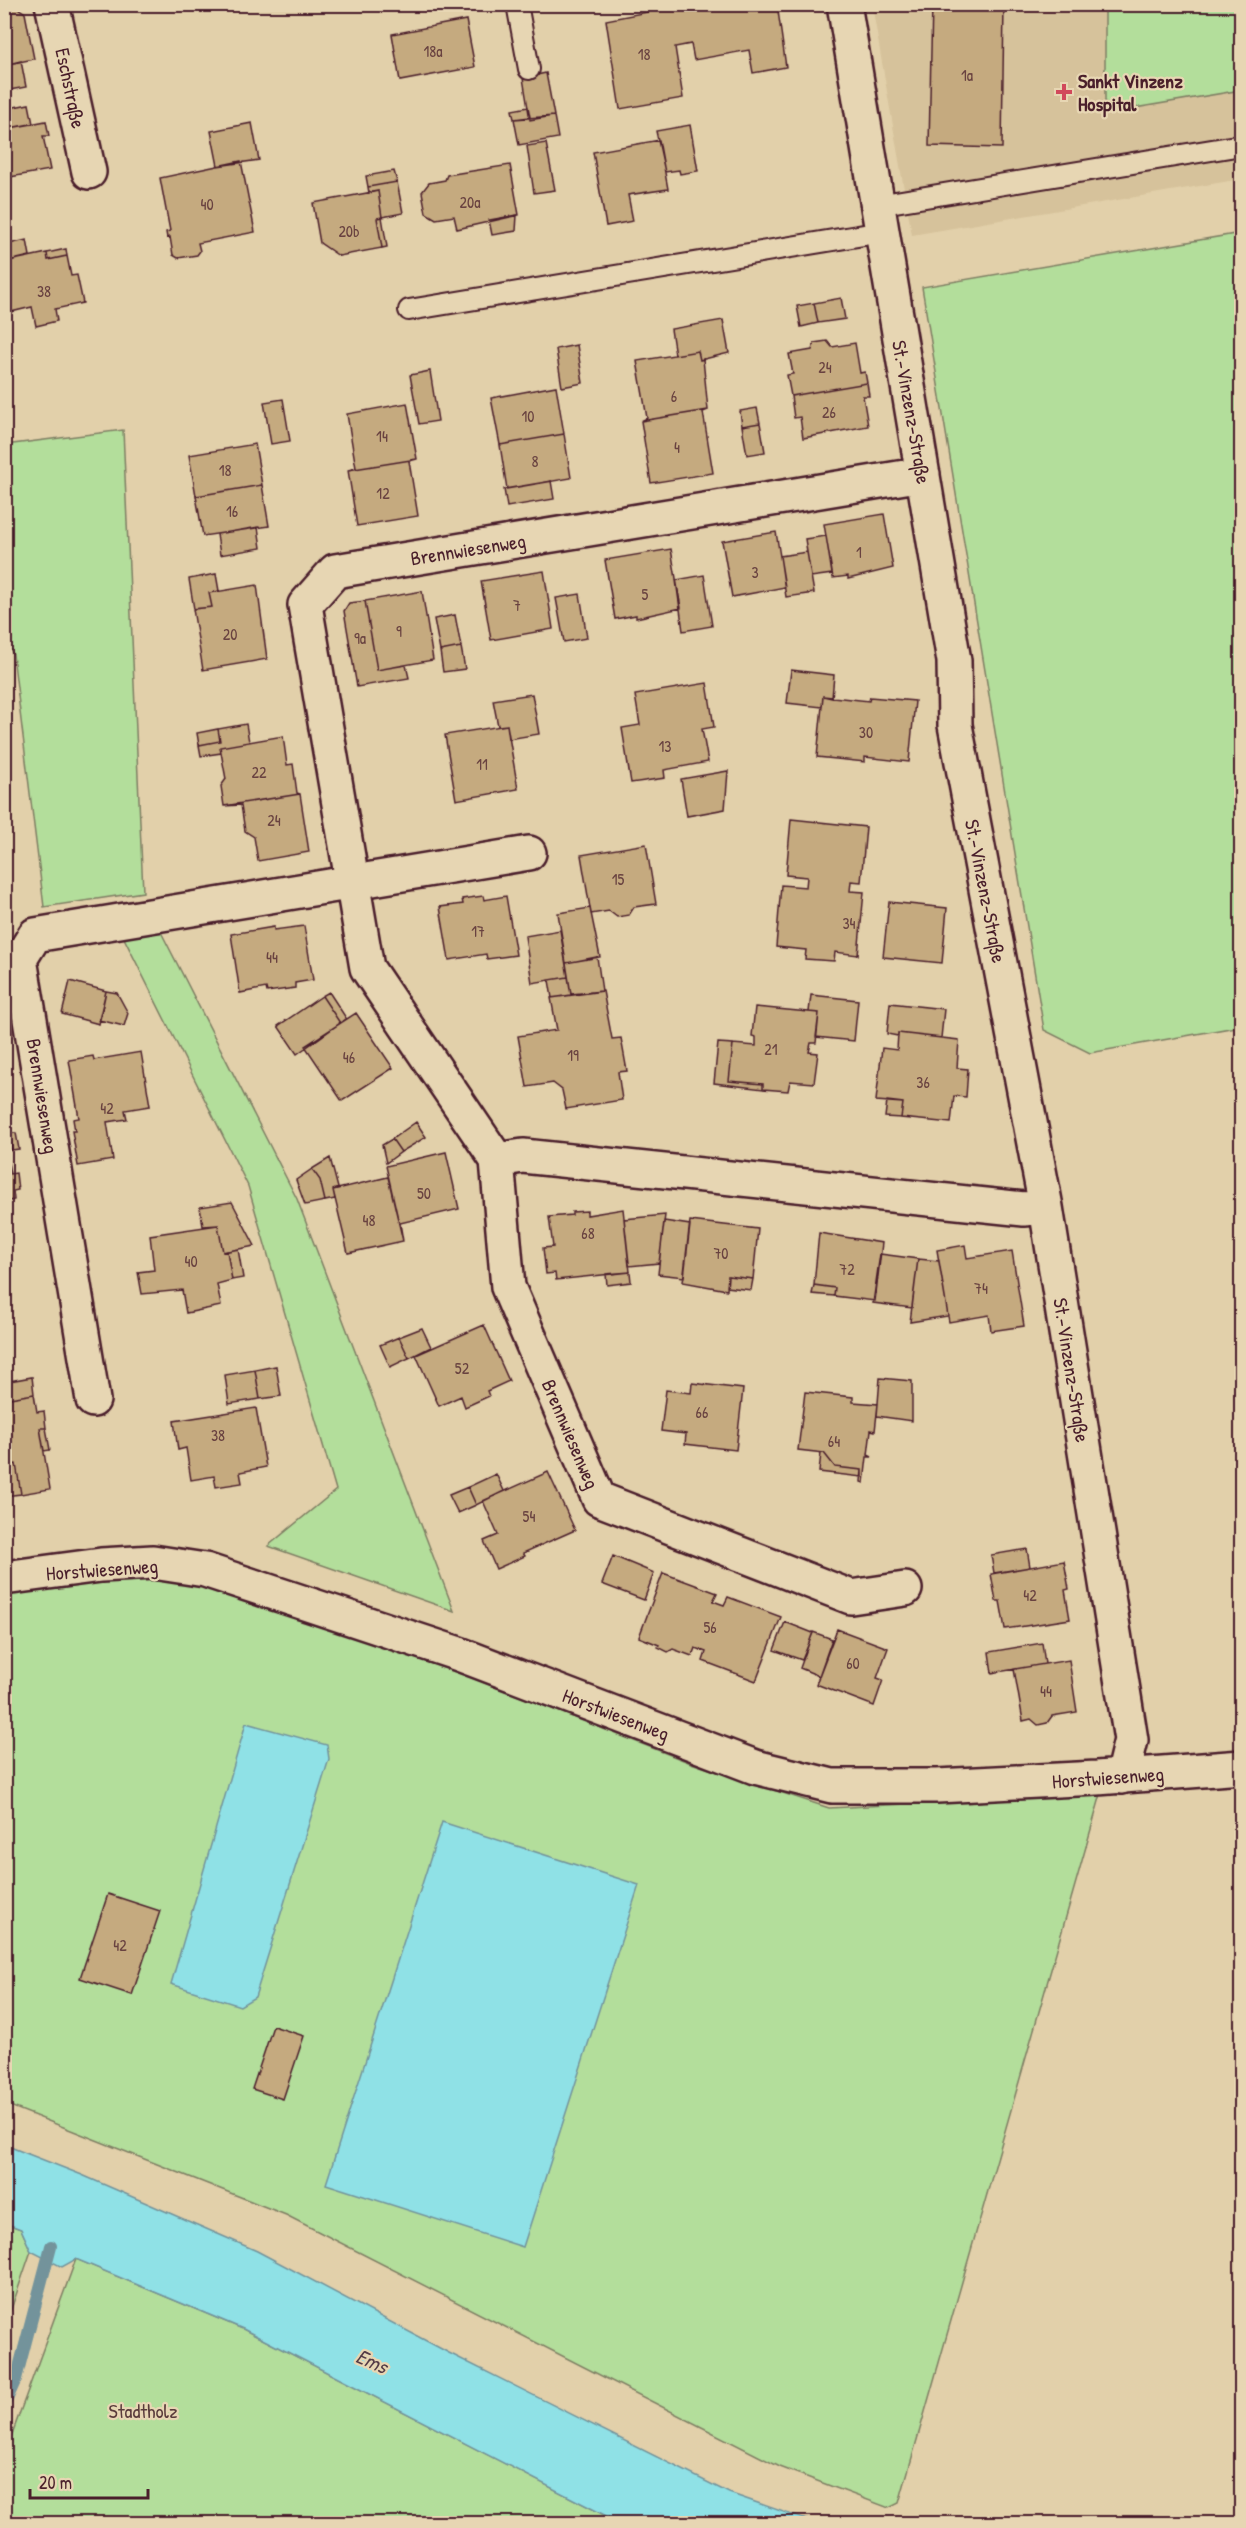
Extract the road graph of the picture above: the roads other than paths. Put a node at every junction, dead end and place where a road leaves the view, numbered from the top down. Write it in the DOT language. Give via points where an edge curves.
graph roads {
  1 [pos="52,4"];
  2 [pos="517,4"];
  3 [pos="844,4"];
  4 [pos="529,69"];
  5 [pos="1242,145"];
  6 [pos="89,172"];
  7 [pos="879,219"];
  8 [pos="409,310"];
  9 [pos="923,474"];
  10 [pos="529,853"];
  11 [pos="351,882"];
  12 [pos="497,1160"];
  13 [pos="1047,1207"];
  14 [pos="93,1400"];
  15 [pos="4,1578"];
  16 [pos="905,1589"];
  17 [pos="1242,1767"];
  18 [pos="1122,1777"];
  1 -- 6 [label="street, Eschstraße"];
  2 -- 4 [label="lane"];
  3 -- 7 [label="street, St.-Vinzenz-Straße"];
  5 -- 7 [label="lane"];
  7 -- 8 [label="lane"];
  7 -- 9 [label="street, St.-Vinzenz-Straße"];
  9 -- 11 [label="street, Brennwiesenweg" via="335,572 305,605"];
  9 -- 13 [label="street, St.-Vinzenz-Straße" via="954,661 955,725"];
  10 -- 11 [label="street, Brennwiesenweg"];
  11 -- 12 [label="street, Brennwiesenweg" via="367,968"];
  11 -- 14 [label="street, Brennwiesenweg" via="35,935 20,959"];
  12 -- 13 [label="street" via="523,1156 1024,1209"];
  12 -- 16 [label="street, Brennwiesenweg" via="508,1287 599,1499 851,1597"];
  13 -- 18 [label="street, St.-Vinzenz-Straße" via="1131,1740"];
  15 -- 18 [label="street, Horstwiesenweg" via="153,1562 205,1570 459,1654 755,1767 832,1786 937,1786"];
  17 -- 18 [label="street, Horstwiesenweg"];
}
